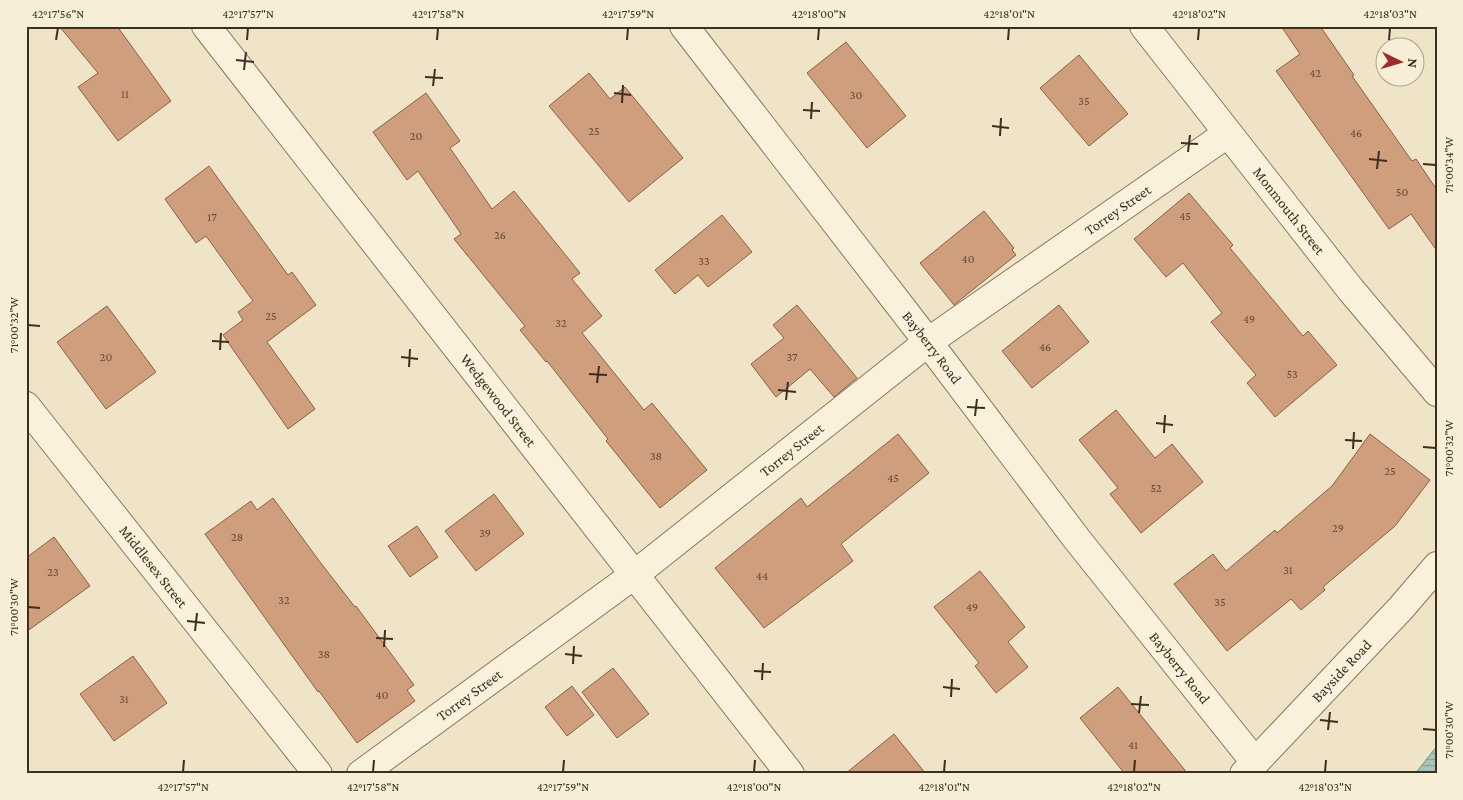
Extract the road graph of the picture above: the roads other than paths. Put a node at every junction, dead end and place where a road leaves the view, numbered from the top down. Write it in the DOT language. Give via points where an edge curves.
graph roads {
  1 [pos="206,26"];
  2 [pos="684,26"];
  3 [pos="1144,26"];
  4 [pos="1227,134"];
  5 [pos="928,342"];
  6 [pos="1437,392"];
  7 [pos="26,406"];
  8 [pos="1437,566"];
  9 [pos="634,575"];
  10 [pos="1250,768"];
  11 [pos="318,774"];
  12 [pos="361,774"];
  13 [pos="790,774"];
  1 -- 9 [label="street, Wedgewood Street"];
  2 -- 5 [label="street, Bayberry Road"];
  3 -- 4 [label="street, Monmouth Street"];
  4 -- 5 [label="street, Torrey Street"];
  4 -- 6 [label="street, Monmouth Street"];
  5 -- 9 [label="street, Torrey Street"];
  5 -- 10 [label="street, Bayberry Road"];
  7 -- 11 [label="street, Middlesex Street"];
  8 -- 10 [label="street, Bayside Road"];
  9 -- 12 [label="street, Torrey Street"];
  9 -- 13 [label="street, Wedgewood Street"];
}
